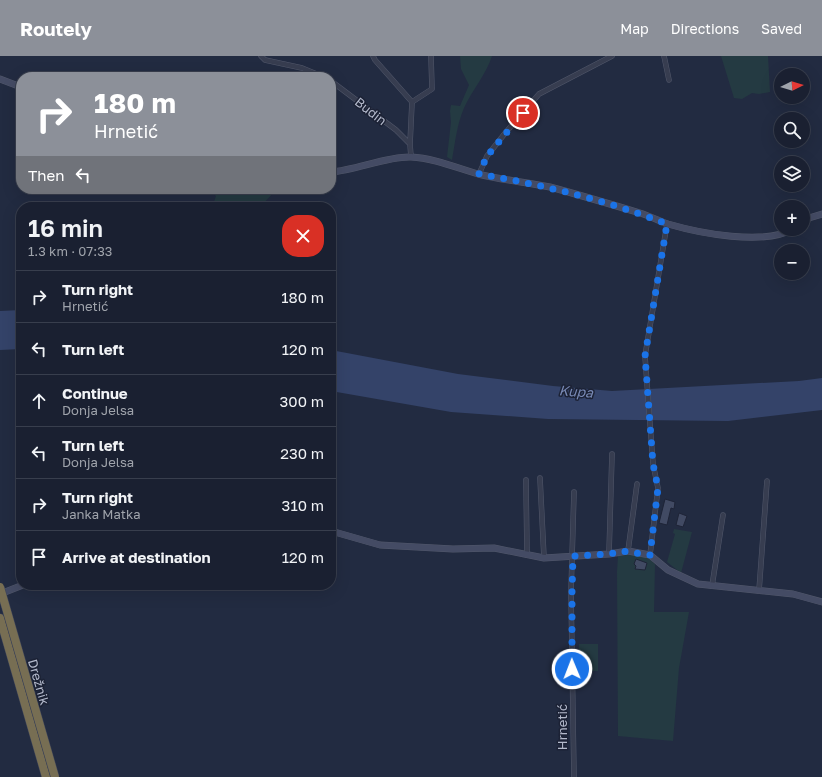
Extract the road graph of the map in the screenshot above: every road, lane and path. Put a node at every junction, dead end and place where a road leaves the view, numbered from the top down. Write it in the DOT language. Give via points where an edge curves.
graph roads {
  1 [pos="261,56"];
  2 [pos="373,56"];
  3 [pos="431,56"];
  4 [pos="612,56"];
  5 [pos="664,56"];
  6 [pos="312,72"];
  7 [pos="0,79"];
  8 [pos="669,80"];
  9 [pos="16,85"];
  10 [pos="336,85"];
  11 [pos="412,102"];
  12 [pos="410,144"];
  13 [pos="411,157"];
  14 [pos="336,171"];
  15 [pos="479,174"];
  16 [pos="822,214"];
  17 [pos="810,218"];
  18 [pos="667,224"];
  19 [pos="774,235"];
  20 [pos="612,454"];
  21 [pos="540,478"];
  22 [pos="526,480"];
  23 [pos="767,481"];
  24 [pos="637,484"];
  25 [pos="574,492"];
  26 [pos="723,515"];
  27 [pos="336,532"];
  28 [pos="628,551"];
  29 [pos="609,554"];
  30 [pos="528,555"];
  31 [pos="650,555"];
  32 [pos="573,556"];
  33 [pos="544,558"];
  34 [pos="712,586"];
  35 [pos="0,587"];
  36 [pos="16,588"];
  37 [pos="759,591"];
  38 [pos="0,594"];
  39 [pos="822,602"];
  40 [pos="0,618"];
  41 [pos="46,777"];
  42 [pos="54,777"];
  43 [pos="574,777"];
  1 -- 6 [label="street" via="265,60"];
  2 -- 11 [label="street"];
  3 -- 11 [label="street" via="432,89"];
  4 -- 15 [label="street" via="540,94 487,156"];
  5 -- 8 [label="street"];
  7 -- 9 [label="street"];
  10 -- 12 [label="street, Budin" via="396,130"];
  11 -- 12 [label="street"];
  12 -- 13 [label="street"];
  13 -- 14 [label="street"];
  13 -- 15 [label="street" via="432,160"];
  15 -- 18 [label="street" via="550,187"];
  16 -- 17 [label="street"];
  18 -- 19 [label="street" via="711,234"];
  18 -- 31 [label="street" via="645,356 658,488"];
  20 -- 29 [label="street"];
  21 -- 33 [label="street"];
  22 -- 30 [label="street"];
  23 -- 37 [label="street"];
  24 -- 28 [label="street"];
  25 -- 32 [label="street, Hrnetić"];
  26 -- 34 [label="street"];
  27 -- 30 [label="street" via="380,545 453,549 494,548"];
  28 -- 29 [label="street"];
  28 -- 31 [label="street"];
  29 -- 32 [label="street"];
  30 -- 33 [label="street"];
  31 -- 34 [label="street" via="682,577 698,584"];
  32 -- 33 [label="street"];
  32 -- 43 [label="street, Hrnetić"];
  34 -- 37 [label="street"];
  35 -- 42 [label="highway, Drežnik, bridge"];
  36 -- 38 [label="street"];
  37 -- 39 [label="street" via="793,594"];
  40 -- 41 [label="highway, Drežnik"];
}
